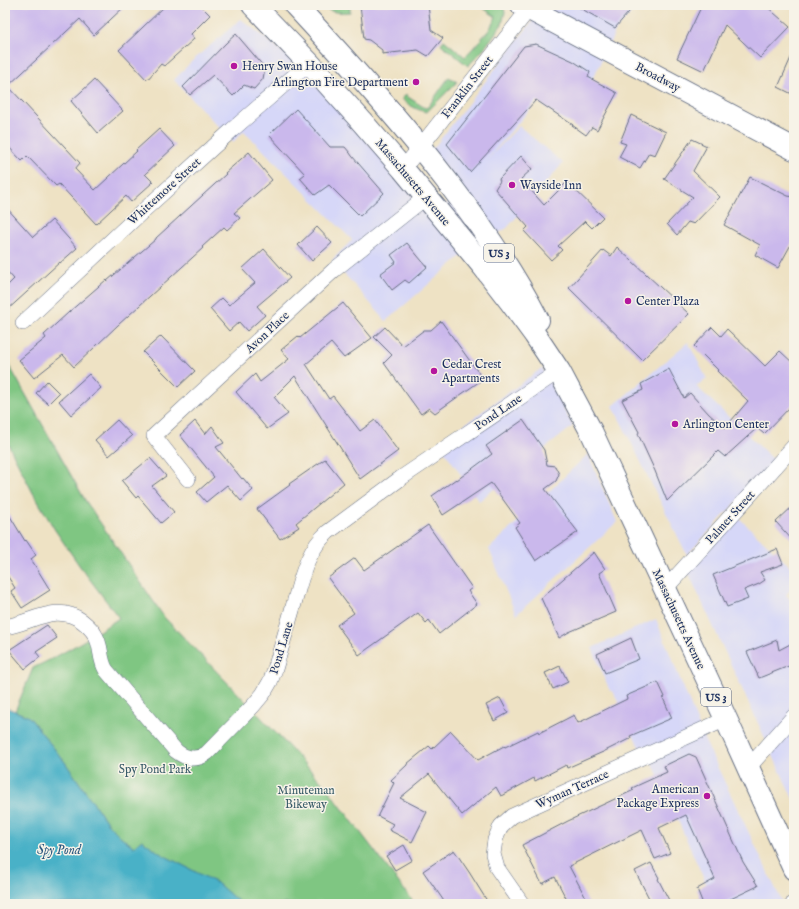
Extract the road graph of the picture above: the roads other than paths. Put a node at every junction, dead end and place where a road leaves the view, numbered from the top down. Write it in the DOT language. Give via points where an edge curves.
graph roads {
  1 [pos="253,5"];
  2 [pos="295,5"];
  3 [pos="528,6"];
  4 [pos="309,63"];
  5 [pos="420,147"];
  6 [pos="794,149"];
  7 [pos="403,169"];
  8 [pos="426,197"];
  9 [pos="23,323"];
  10 [pos="559,371"];
  11 [pos="794,446"];
  12 [pos="188,479"];
  13 [pos="665,589"];
  14 [pos="6,623"];
  15 [pos="794,716"];
  16 [pos="726,719"];
  17 [pos="748,768"];
  18 [pos="794,869"];
  19 [pos="522,904"];
  1 -- 4 [label="main road, Massachusetts Avenue / US 3"];
  2 -- 5 [label="main road, Massachusetts Avenue / US 3" via="373,90"];
  3 -- 5 [label="street, Franklin Street"];
  3 -- 6 [label="main road, Broadway"];
  4 -- 7 [label="main road, Massachusetts Avenue / US 3"];
  4 -- 9 [label="street, Whittemore Street" via="232,130"];
  5 -- 7 [label="street, Franklin Street"];
  5 -- 10 [label="main road, Massachusetts Avenue / US 3" via="464,203 523,291"];
  7 -- 8 [label="main road, Massachusetts Avenue / US 3"];
  8 -- 10 [label="main road, Massachusetts Avenue / US 3" via="510,301"];
  8 -- 12 [label="street, Avon Place" via="334,270 154,436"];
  10 -- 13 [label="main road, Massachusetts Avenue / US 3" via="592,433"];
  10 -- 14 [label="street, Pond Lane" via="401,478 318,541 305,564 270,682 253,706 201,758 188,758 176,751 106,670 98,639 91,628 80,620 66,614 52,614 22,623"];
  11 -- 13 [label="street, Palmer Street"];
  13 -- 16 [label="main road, Massachusetts Avenue / US 3"];
  15 -- 17 [label="street"];
  16 -- 17 [label="main road, Massachusetts Avenue / US 3"];
  16 -- 19 [label="street, Wyman Terrace" via="512,816 501,826 493,854 498,868"];
  17 -- 18 [label="main road, Massachusetts Avenue / US 3"];
}
